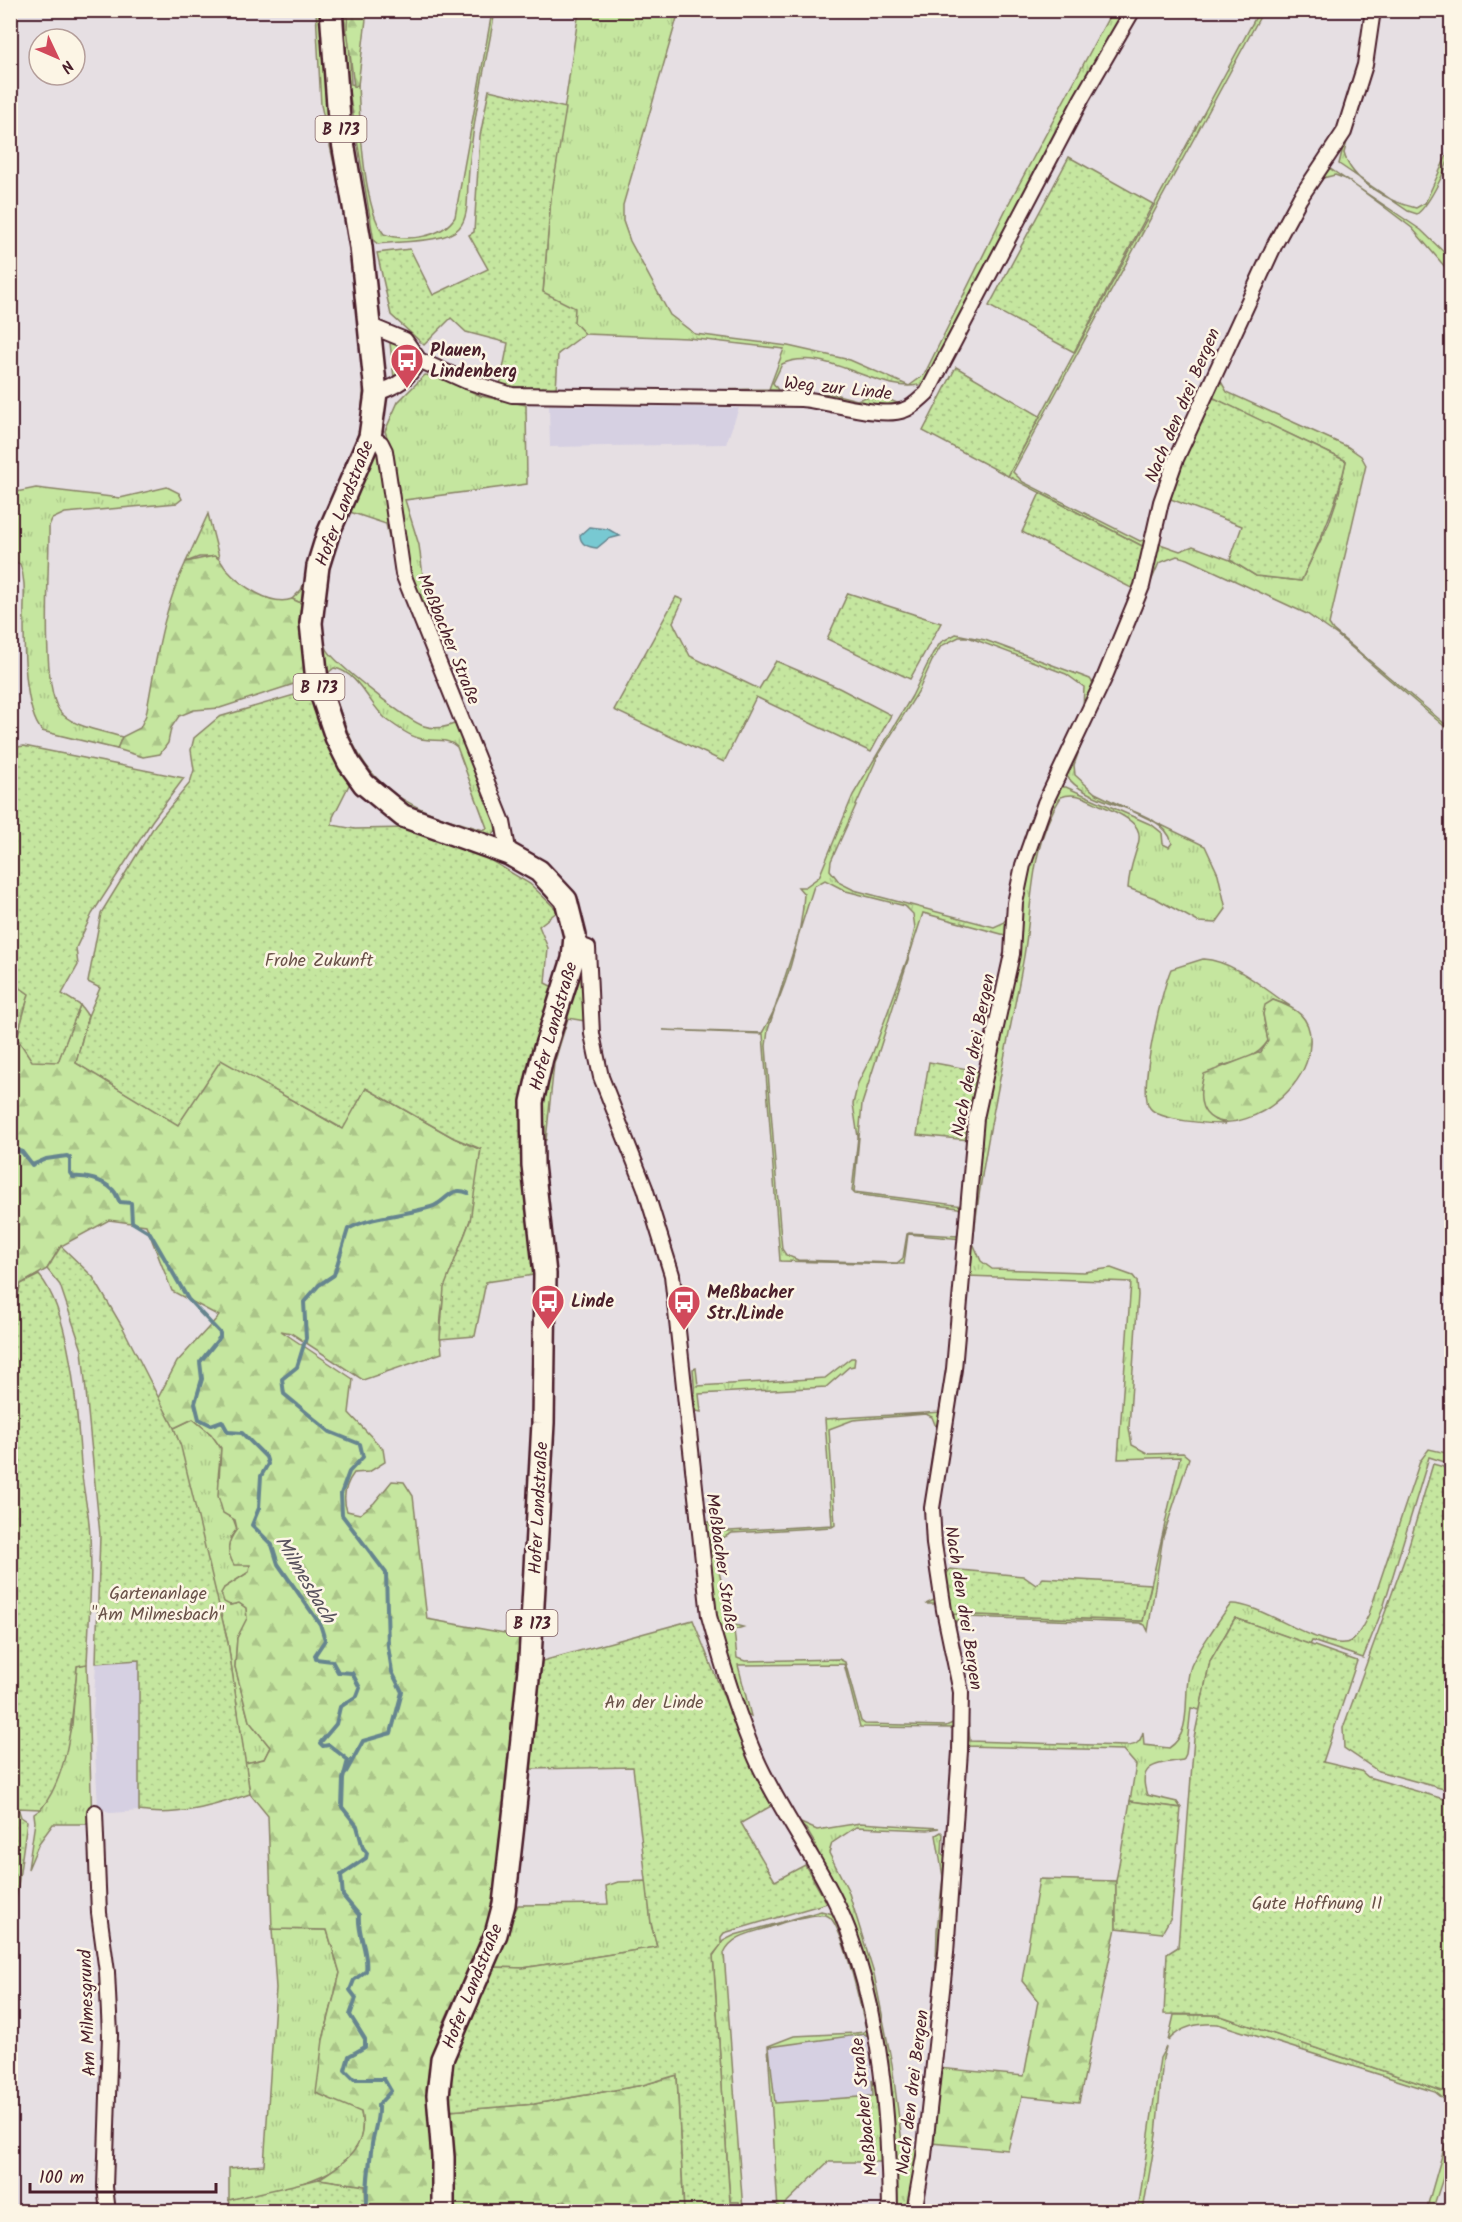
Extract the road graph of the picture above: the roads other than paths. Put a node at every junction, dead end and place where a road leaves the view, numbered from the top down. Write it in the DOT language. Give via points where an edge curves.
graph roads {
  1 [pos="331,10"];
  2 [pos="1133,10"];
  3 [pos="1373,10"];
  4 [pos="371,326"];
  5 [pos="419,360"];
  6 [pos="376,393"];
  7 [pos="370,437"];
  8 [pos="509,854"];
  9 [pos="575,943"];
  10 [pos="94,1812"];
  11 [pos="108,2211"];
  12 [pos="443,2211"];
  13 [pos="890,2211"];
  14 [pos="914,2211"];
  1 -- 4 [label="main road, Hofer Landstraße / B 173" via="339,120"];
  2 -- 5 [label="street, Weg zur Linde" via="1082,98 927,393 906,410 894,413 801,399 512,395 466,381"];
  3 -- 14 [label="street, Nach den drei Bergen" via="1365,65 1344,132 1275,243 1176,459 1161,502 1142,586 1103,681 1045,803 1023,865 1015,903 1012,954 976,1118 954,1369 932,1508 944,1610 961,1692 960,1751 946,1953 924,2157"];
  4 -- 5 [label="street, Weg zur Linde" via="405,340"];
  4 -- 6 [label="main road, Hofer Landstraße / B 173"];
  5 -- 6 [label="street" via="402,382"];
  6 -- 7 [label="main road, Hofer Landstraße / B 173"];
  7 -- 8 [label="street, Meßbacher Straße" via="381,443 385,451 403,574 503,822"];
  7 -- 8 [label="main road, Hofer Landstraße / B 173" via="328,534 312,595 313,655 325,706 349,763 380,800 413,821"];
  8 -- 9 [label="main road, Hofer Landstraße / B 173" via="539,871 560,893 571,913"];
  9 -- 12 [label="main road, Hofer Landstraße / B 173" via="532,1102 533,1165 545,1274 543,1423 530,1659 519,1773 508,1876 498,1924 442,2059 438,2095"];
  9 -- 13 [label="street, Meßbacher Straße" via="588,948 592,1034 601,1077 645,1188 672,1275 709,1616 723,1668 756,1758 817,1866 847,1929 876,2038 886,2118"];
  10 -- 11 [label="street, Am Milmesgrund" via="110,2035 105,2187"];
}
